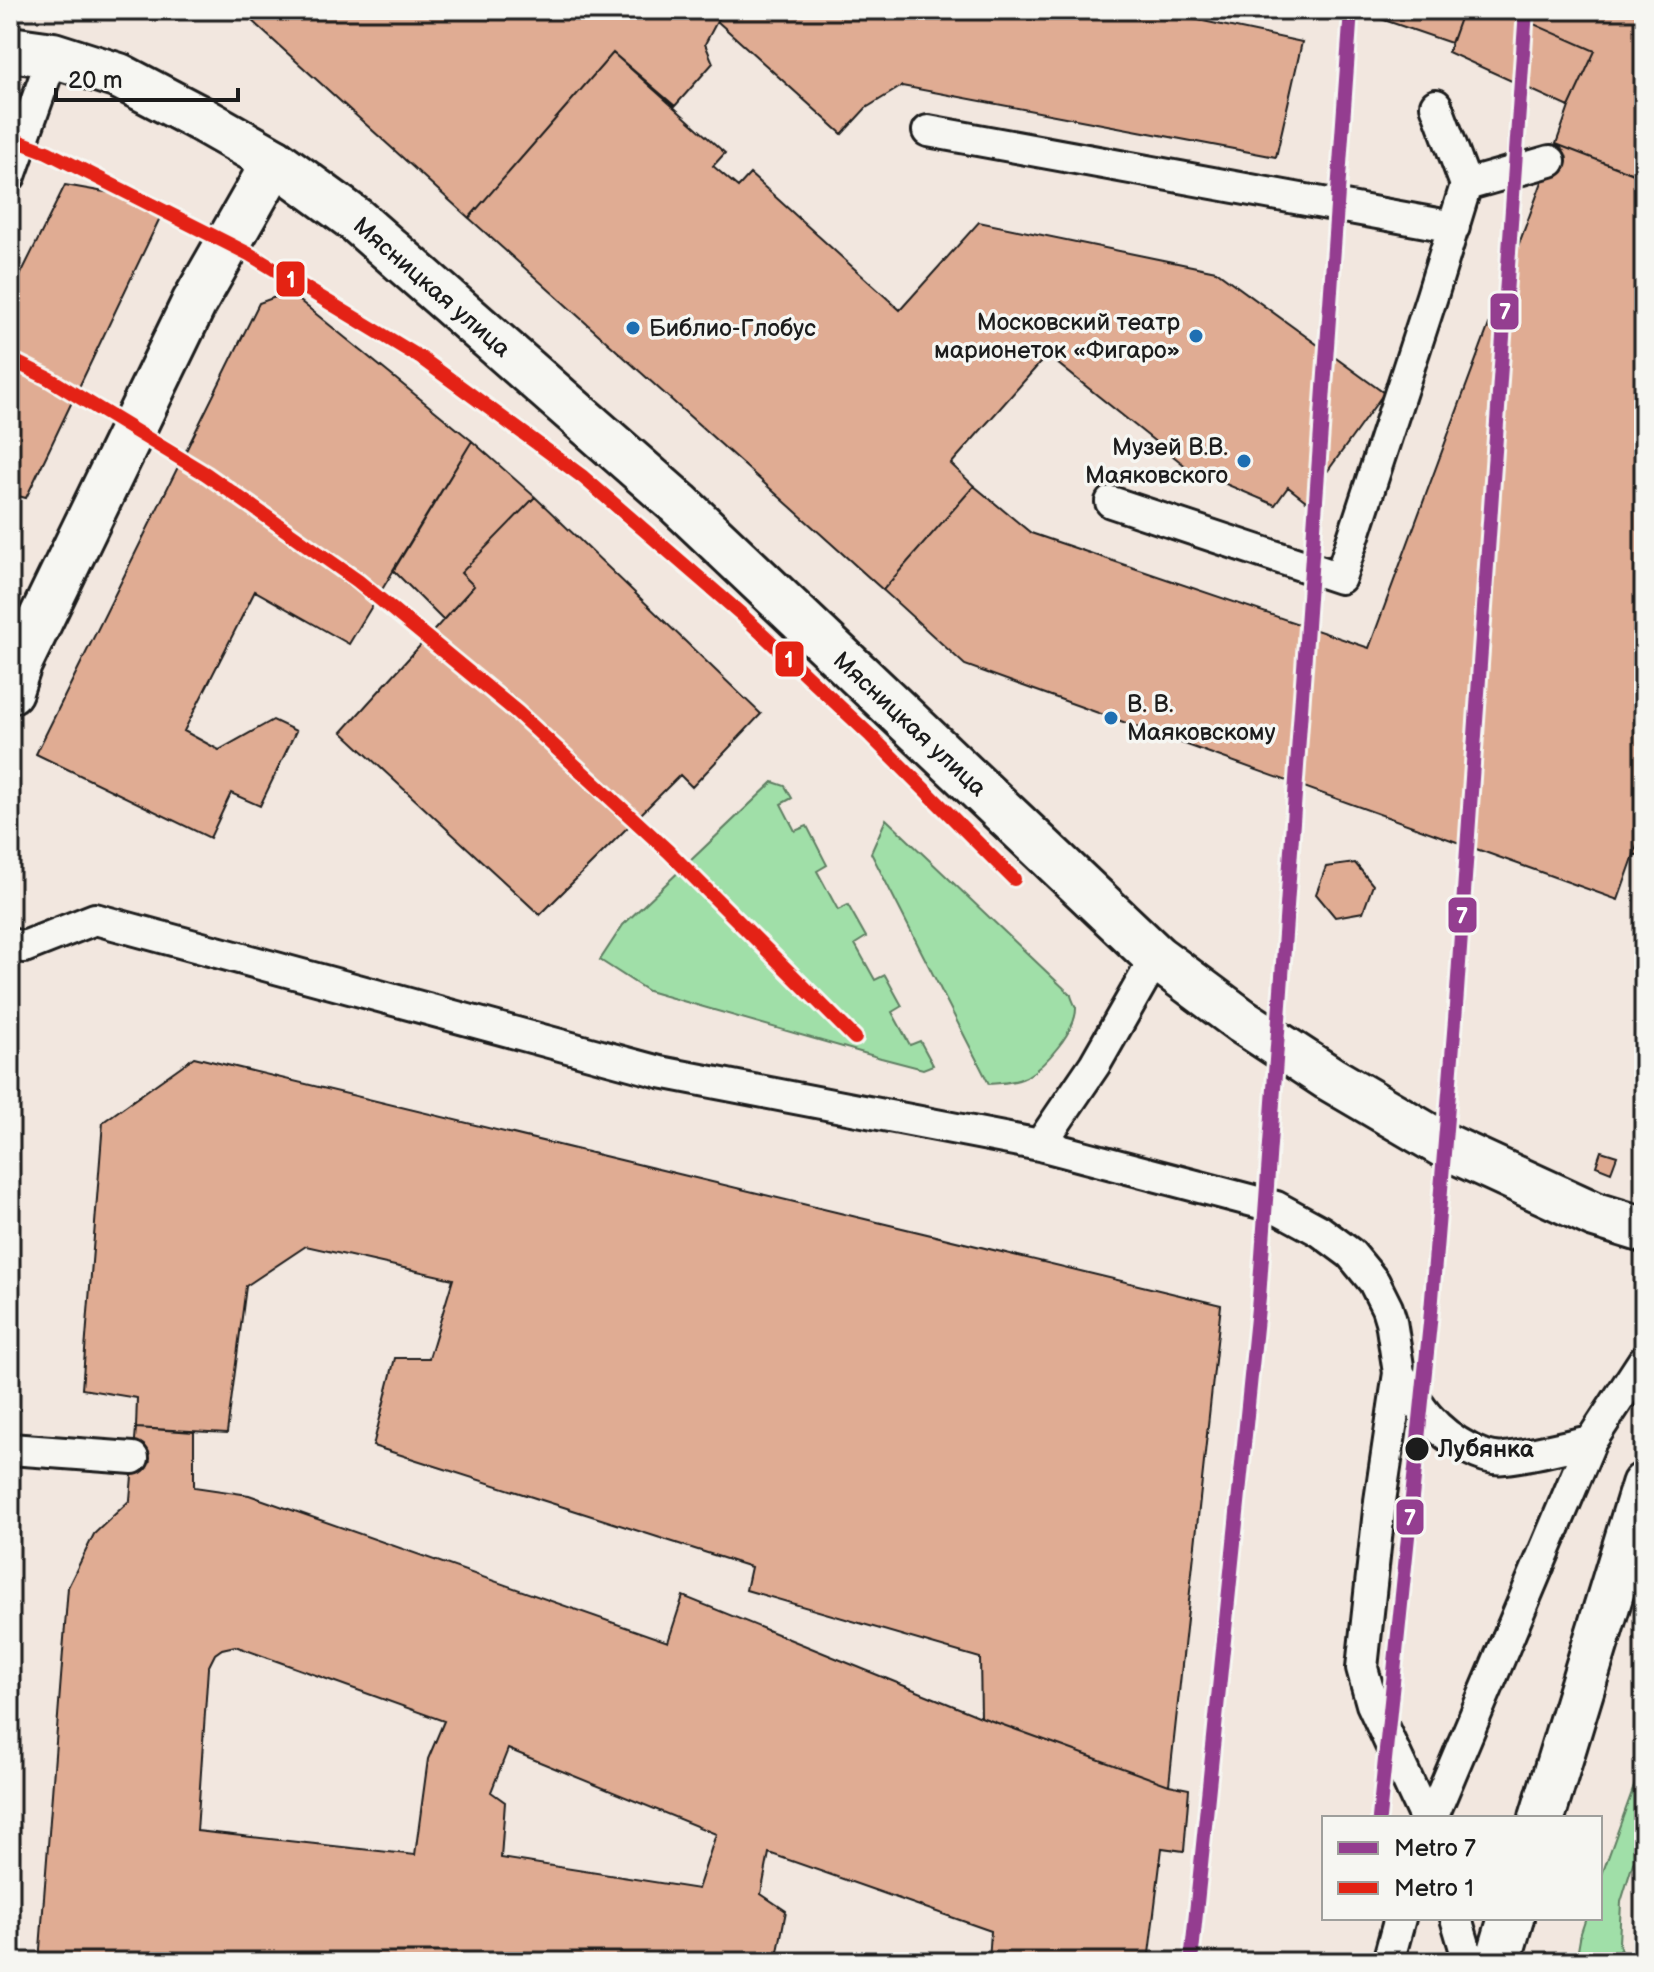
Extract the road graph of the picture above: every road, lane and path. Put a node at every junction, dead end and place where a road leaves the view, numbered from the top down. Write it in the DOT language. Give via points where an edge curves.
graph roads {
  1 [pos="10,49"];
  2 [pos="53,55"];
  3 [pos="1436,105"];
  4 [pos="928,131"];
  5 [pos="275,161"];
  6 [pos="1550,161"];
  7 [pos="10,176"];
  8 [pos="1466,185"];
  9 [pos="1454,227"];
  10 [pos="1111,502"];
  11 [pos="13,672"];
  12 [pos="10,944"];
  13 [pos="1156,957"];
  14 [pos="1040,1145"];
  15 [pos="1644,1230"];
  16 [pos="1644,1360"];
  17 [pos="1399,1373"];
  18 [pos="1591,1441"];
  19 [pos="10,1449"];
  20 [pos="133,1458"];
  21 [pos="1644,1485"];
  22 [pos="1424,1816"];
  23 [pos="1433,1816"];
  24 [pos="1543,1816"];
  25 [pos="1399,1920"];
  26 [pos="1459,1920"];
  27 [pos="1498,1950"];
  28 [pos="1388,1962"];
  1 -- 2 [label="main road, Мясницкая улица"];
  2 -- 5 [label="main road, Мясницкая улица" via="119,76"];
  2 -- 7 [label="lane"];
  3 -- 8 [label="lane"];
  4 -- 9 [label="lane"];
  5 -- 11 [label="main road" via="194,303"];
  5 -- 13 [label="main road, Мясницкая улица" via="356,220 679,504"];
  6 -- 8 [label="lane"];
  8 -- 9 [label="lane"];
  9 -- 10 [label="lane" via="1340,578"];
  12 -- 14 [label="lane" via="24,947 95,919 660,1072"];
  13 -- 14 [label="lane" via="1095,1064"];
  13 -- 15 [label="main road, Мясницкая улица" via="1329,1078 1447,1147 1595,1215"];
  14 -- 17 [label="lane" via="1276,1207 1320,1231 1351,1254 1374,1282 1387,1308"];
  16 -- 18 [label="lane"];
  17 -- 18 [label="lane" via="1427,1417 1451,1440 1480,1455 1502,1459"];
  17 -- 22 [label="lane" via="1362,1668 1372,1704"];
  18 -- 23 [label="lane"];
  19 -- 20 [label="lane"];
  21 -- 24 [label="main road"];
  25 -- 28 [label="lane"];
  26 -- 27 [label="lane"];
}
